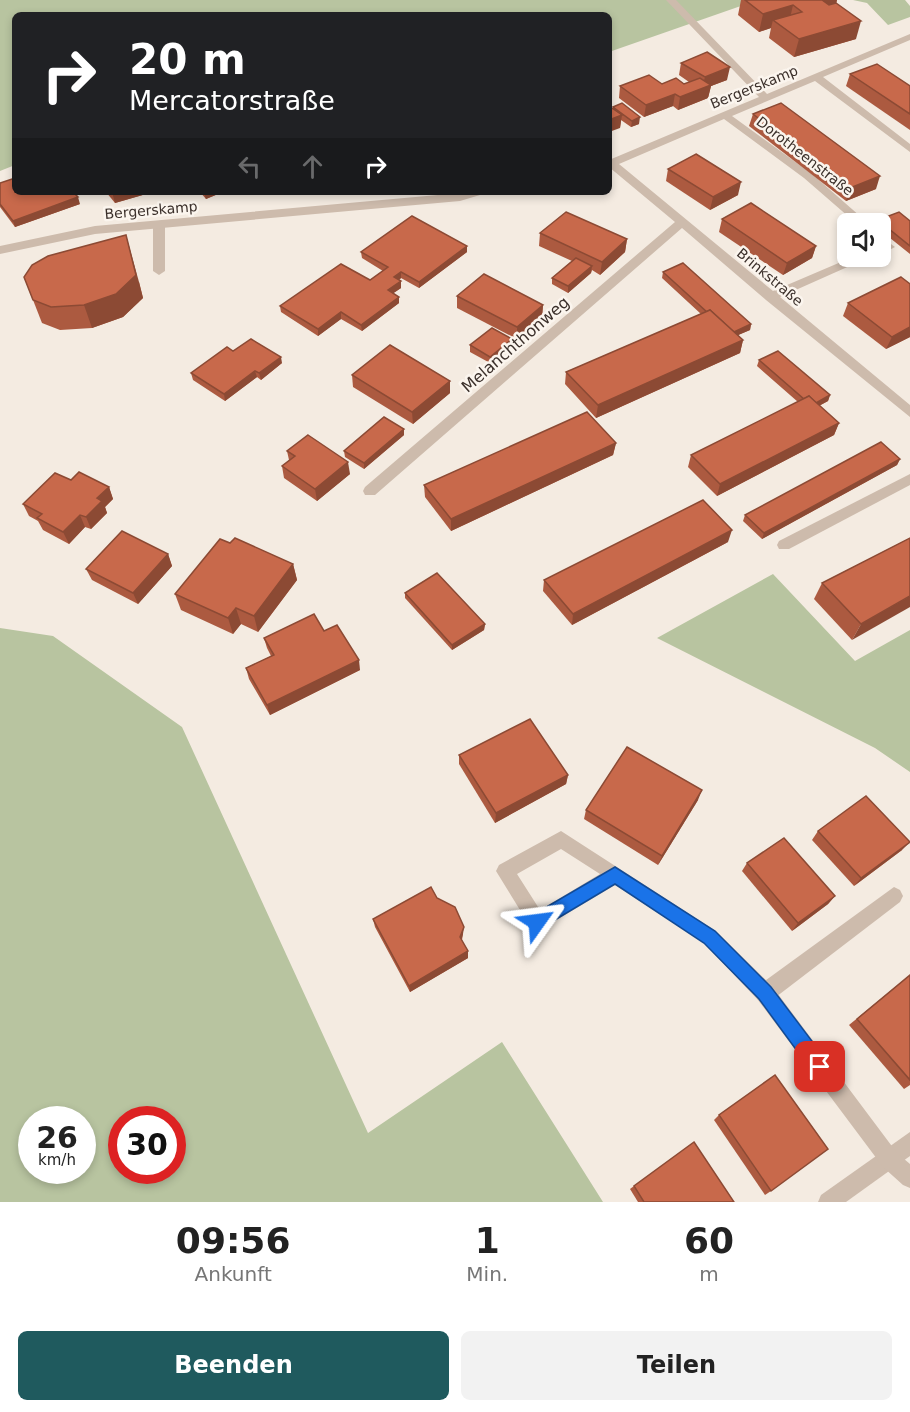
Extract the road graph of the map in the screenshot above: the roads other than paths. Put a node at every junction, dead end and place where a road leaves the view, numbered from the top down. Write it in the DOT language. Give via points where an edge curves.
graph roads {
  1 [pos="670,0"];
  2 [pos="910,37"];
  3 [pos="817,77"];
  4 [pos="766,98"];
  5 [pos="725,115"];
  6 [pos="910,149"];
  7 [pos="612,162"];
  8 [pos="612,165"];
  9 [pos="472,195"];
  10 [pos="851,213"];
  11 [pos="682,222"];
  12 [pos="159,225"];
  13 [pos="0,250"];
  14 [pos="841,267"];
  15 [pos="159,271"];
  16 [pos="770,297"];
  17 [pos="910,412"];
  18 [pos="910,479"];
  19 [pos="370,491"];
  20 [pos="784,545"];
  21 [pos="615,875"];
  22 [pos="894,897"];
  23 [pos="765,993"];
  24 [pos="910,1142"];
  25 [pos="890,1160"];
  26 [pos="910,1178"];
  27 [pos="828,1202"];
  1 -- 4 [label="street"];
  2 -- 3 [label="street, Bergerskamp"];
  3 -- 4 [label="street, Bergerskamp"];
  3 -- 6 [label="street"];
  4 -- 5 [label="street, Bergerskamp"];
  5 -- 7 [label="street, Bergerskamp"];
  5 -- 10 [label="street, Dorotheenstraße"];
  8 -- 11 [label="street, Brinkstraße"];
  9 -- 12 [label="street, Bergerskamp"];
  11 -- 16 [label="street, Brinkstraße"];
  11 -- 19 [label="street, Melanchthonweg"];
  12 -- 13 [label="street, Bergerskamp" via="95,230"];
  12 -- 15 [label="street"];
  14 -- 16 [label="street"];
  16 -- 17 [label="street, Brinkstraße"];
  18 -- 20 [label="street"];
  21 -- 21 [label="street" via="561,839 506,871 537,922"];
  21 -- 23 [label="street" via="710,937"];
  22 -- 23 [label="street"];
  23 -- 25 [label="street"];
  24 -- 25 [label="street"];
  25 -- 26 [label="street"];
  25 -- 27 [label="street"];
}
